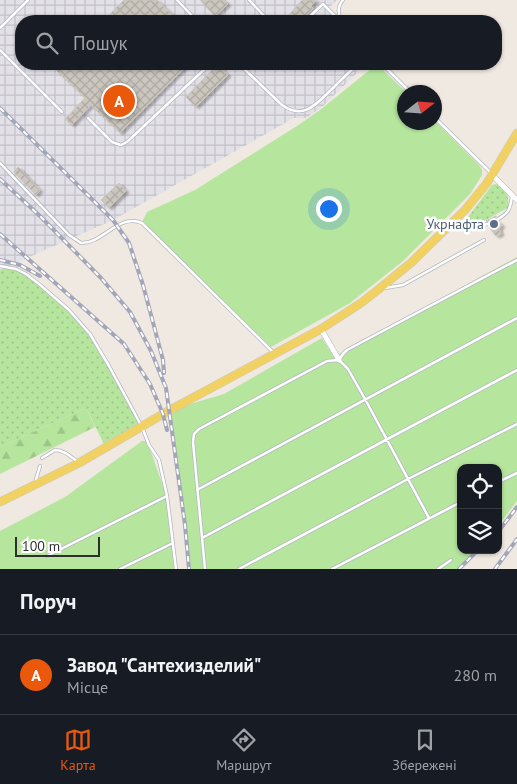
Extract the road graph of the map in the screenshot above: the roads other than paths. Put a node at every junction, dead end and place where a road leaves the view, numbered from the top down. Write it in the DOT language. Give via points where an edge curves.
graph roads {
  1 [pos="28,0"];
  2 [pos="177,0"];
  3 [pos="249,0"];
  4 [pos="343,0"];
  5 [pos="191,15"];
  6 [pos="263,15"];
  7 [pos="311,15"];
  8 [pos="334,15"];
  9 [pos="339,15"];
  10 [pos="0,28"];
  11 [pos="0,50"];
  12 [pos="15,65"];
  13 [pos="20,70"];
  14 [pos="204,70"];
  15 [pos="245,70"];
  16 [pos="352,70"];
  17 [pos="388,70"];
  18 [pos="403,85"];
  19 [pos="62,112"];
  20 [pos="88,118"];
  21 [pos="442,125"];
  22 [pos="517,133"];
  23 [pos="0,163"];
  24 [pos="492,175"];
  25 [pos="515,198"];
  26 [pos="498,219"];
  27 [pos="451,224"];
  28 [pos="488,224"];
  29 [pos="484,240"];
  30 [pos="517,260"];
  31 [pos="1,266"];
  32 [pos="380,289"];
  33 [pos="517,318"];
  34 [pos="321,329"];
  35 [pos="276,354"];
  36 [pos="339,360"];
  37 [pos="517,370"];
  38 [pos="365,399"];
  39 [pos="517,424"];
  40 [pos="142,427"];
  41 [pos="387,440"];
  42 [pos="42,458"];
  43 [pos="79,463"];
  44 [pos="40,466"];
  45 [pos="517,473"];
  46 [pos="408,479"];
  47 [pos="502,480"];
  48 [pos="35,485"];
  49 [pos="197,490"];
  50 [pos="167,496"];
  51 [pos="0,502"];
  52 [pos="457,504"];
  53 [pos="429,518"];
  54 [pos="202,538"];
  55 [pos="173,542"];
  56 [pos="48,556"];
  57 [pos="451,560"];
  58 [pos="120,569"];
  59 [pos="176,569"];
  60 [pos="205,569"];
  61 [pos="239,569"];
  62 [pos="332,569"];
  63 [pos="438,569"];
  1 -- 10 [label="lane"];
  2 -- 5 [label="lane"];
  3 -- 6 [label="lane"];
  4 -- 9 [label="lane" via="338,9"];
  7 -- 8 [label="lane" via="323,4"];
  11 -- 12 [label="lane"];
  13 -- 19 [label="lane"];
  14 -- 20 [label="lane" via="121,145 112,142"];
  15 -- 16 [label="lane" via="282,105 300,111 314,107"];
  17 -- 18 [label="lane"];
  21 -- 24 [label="lane"];
  22 -- 24 [label="main road"];
  23 -- 35 [label="lane" via="69,235 81,243 90,242 125,222 134,220 142,223"];
  24 -- 25 [label="street"];
  24 -- 27 [label="main road"];
  25 -- 26 [label="lane" via="509,210"];
  27 -- 28 [label="lane"];
  27 -- 32 [label="main road"];
  29 -- 32 [label="lane" via="403,285"];
  30 -- 36 [label="lane" via="347,350"];
  31 -- 40 [label="lane" via="26,274 70,310 90,334"];
  32 -- 34 [label="main road"];
  33 -- 38 [label="lane"];
  34 -- 35 [label="main road"];
  34 -- 36 [label="street"];
  35 -- 40 [label="main road"];
  36 -- 38 [label="lane"];
  36 -- 49 [label="lane" via="322,363 196,431 193,437"];
  37 -- 41 [label="lane"];
  38 -- 41 [label="lane"];
  38 -- 49 [label="lane"];
  39 -- 46 [label="lane"];
  40 -- 43 [label="main road"];
  40 -- 50 [label="lane" via="159,460"];
  41 -- 46 [label="lane"];
  41 -- 54 [label="lane"];
  42 -- 43 [label="lane" via="58,449"];
  43 -- 48 [label="main road"];
  44 -- 48 [label="lane"];
  45 -- 47 [label="lane"];
  46 -- 53 [label="lane"];
  46 -- 61 [label="lane"];
  48 -- 51 [label="main road"];
  49 -- 54 [label="lane"];
  50 -- 55 [label="lane"];
  50 -- 56 [label="lane"];
  52 -- 53 [label="lane"];
  53 -- 62 [label="lane"];
  54 -- 60 [label="lane"];
  55 -- 58 [label="lane"];
  55 -- 59 [label="lane"];
  57 -- 63 [label="lane"];
}
